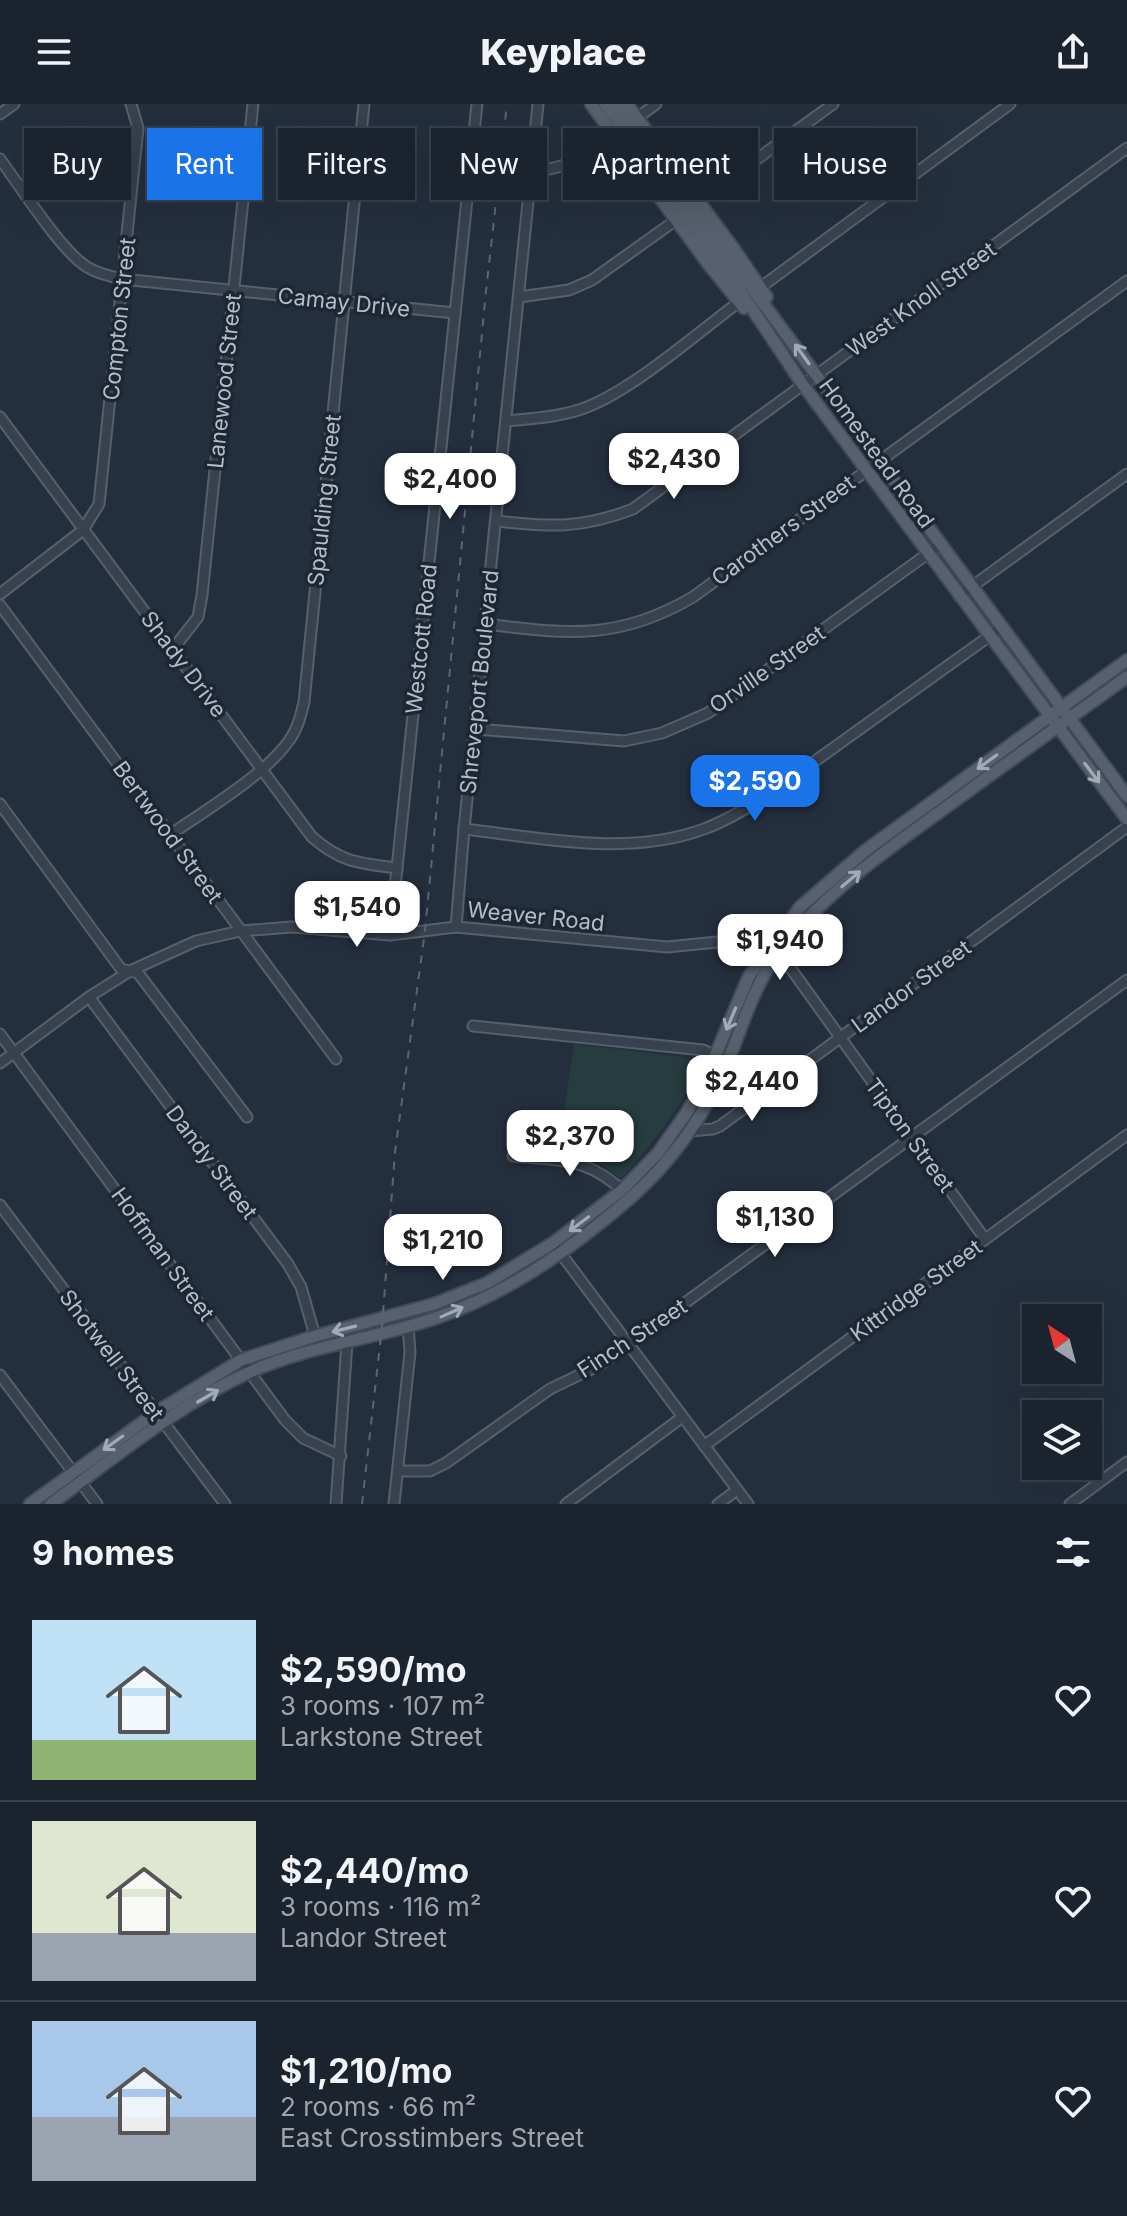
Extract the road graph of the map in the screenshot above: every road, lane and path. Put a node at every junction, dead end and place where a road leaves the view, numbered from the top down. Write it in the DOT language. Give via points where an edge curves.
graph roads {
  1 [pos="14,104"];
  2 [pos="131,104"];
  3 [pos="253,104"];
  4 [pos="364,104"];
  5 [pos="477,104"];
  6 [pos="538,104"];
  7 [pos="591,104"];
  8 [pos="605,104"];
  9 [pos="616,104"];
  10 [pos="627,104"];
  11 [pos="656,104"];
  12 [pos="833,104"];
  13 [pos="1010,104"];
  14 [pos="0,114"];
  15 [pos="626,126"];
  16 [pos="536,128"];
  17 [pos="1127,148"];
  18 [pos="0,159"];
  19 [pos="547,170"];
  20 [pos="528,200"];
  21 [pos="699,201"];
  22 [pos="676,220"];
  23 [pos="122,279"];
  24 [pos="1127,281"];
  25 [pos="761,287"];
  26 [pos="233,291"];
  27 [pos="519,297"];
  28 [pos="345,302"];
  29 [pos="739,302"];
  30 [pos="455,313"];
  31 [pos="787,333"];
  32 [pos="774,341"];
  33 [pos="817,375"];
  34 [pos="803,385"];
  35 [pos="0,417"];
  36 [pos="507,421"];
  37 [pos="880,460"];
  38 [pos="865,470"];
  39 [pos="1127,474"];
  40 [pos="497,521"];
  41 [pos="83,530"];
  42 [pos="941,544"];
  43 [pos="926,554"];
  44 [pos="973,587"];
  45 [pos="0,594"];
  46 [pos="959,596"];
  47 [pos="0,605"];
  48 [pos="485,624"];
  49 [pos="1002,627"];
  50 [pos="990,635"];
  51 [pos="173,649"];
  52 [pos="1127,660"];
  53 [pos="1127,677"];
  54 [pos="1061,707"];
  55 [pos="1049,715"];
  56 [pos="1070,718"];
  57 [pos="1058,726"];
  58 [pos="476,729"];
  59 [pos="262,769"];
  60 [pos="1127,796"];
  61 [pos="0,804"];
  62 [pos="1127,819"];
  63 [pos="1127,827"];
  64 [pos="464,829"];
  65 [pos="170,835"];
  66 [pos="895,837"];
  67 [pos="397,868"];
  68 [pos="790,920"];
  69 [pos="456,927"];
  70 [pos="240,931"];
  71 [pos="390,935"];
  72 [pos="737,940"];
  73 [pos="772,953"];
  74 [pos="130,971"];
  75 [pos="1127,980"];
  76 [pos="89,997"];
  77 [pos="473,1026"];
  78 [pos="0,1034"];
  79 [pos="840,1038"];
  80 [pos="14,1053"];
  81 [pos="716,1055"];
  82 [pos="336,1059"];
  83 [pos="728,1061"];
  84 [pos="0,1063"];
  85 [pos="761,1095"];
  86 [pos="704,1108"];
  87 [pos="247,1117"];
  88 [pos="723,1122"];
  89 [pos="689,1131"];
  90 [pos="1127,1135"];
  91 [pos="912,1138"];
  92 [pos="513,1156"];
  93 [pos="626,1194"];
  94 [pos="0,1205"];
  95 [pos="985,1239"];
  96 [pos="556,1248"];
  97 [pos="408,1326"];
  98 [pos="315,1336"];
  99 [pos="347,1342"];
  100 [pos="629,1345"];
  101 [pos="241,1360"];
  102 [pos="250,1372"];
  103 [pos="0,1375"];
  104 [pos="159,1417"];
  105 [pos="681,1418"];
  106 [pos="704,1446"];
  107 [pos="341,1456"];
  108 [pos="1127,1462"];
  109 [pos="398,1471"];
  110 [pos="73,1472"];
  111 [pos="80,1482"];
  112 [pos="737,1490"];
  113 [pos="30,1504"];
  114 [pos="51,1504"];
  115 [pos="97,1504"];
  116 [pos="225,1504"];
  117 [pos="336,1504"];
  118 [pos="394,1504"];
  119 [pos="566,1504"];
  120 [pos="718,1504"];
  121 [pos="748,1504"];
  122 [pos="1070,1504"];
  1 -- 14 [label="street"];
  2 -- 23 [label="street, Compton Street" via="138,128"];
  3 -- 26 [label="street, Lanewood Street"];
  4 -- 28 [label="street, Spaulding Street"];
  5 -- 30 [label="street, Westcott Road"];
  6 -- 16 [label="street, Shreveport Boulevard"];
  7 -- 15 [label="main road"];
  8 -- 15 [label="main road, Homestead Road"];
  9 -- 15 [label="main road, Homestead Road"];
  10 -- 15 [label="main road"];
  11 -- 15 [label="street"];
  12 -- 21 [label="street"];
  13 -- 25 [label="street"];
  15 -- 19 [label="street" via="579,161"];
  15 -- 21 [label="main road"];
  15 -- 22 [label="main road"];
  15 -- 31 [label="main road, Homestead Road"];
  15 -- 32 [label="main road, Homestead Road"];
  17 -- 33 [label="street, West Knoll Street"];
  18 -- 23 [label="street, Camay Drive" via="67,250 84,266"];
  20 -- 27 [label="street, Shreveport Boulevard"];
  21 -- 25 [label="main road"];
  22 -- 27 [label="street" via="592,280 569,290"];
  22 -- 29 [label="main road"];
  23 -- 26 [label="street, Camay Drive"];
  23 -- 41 [label="street, Compton Street" via="102,491"];
  24 -- 37 [label="street, Carothers Street"];
  25 -- 31 [label="main road"];
  26 -- 28 [label="street, Camay Drive"];
  26 -- 51 [label="street, Lanewood Street" via="198,617"];
  27 -- 36 [label="street, Shreveport Boulevard"];
  28 -- 30 [label="street, Camay Drive"];
  28 -- 59 [label="street, Spaulding Street" via="304,702 297,728"];
  29 -- 32 [label="main road"];
  29 -- 36 [label="street" via="589,407"];
  30 -- 67 [label="street, Westcott Road"];
  33 -- 31 [label="main road, Homestead Road, one-way"];
  32 -- 34 [label="main road, Homestead Road"];
  33 -- 34 [label="street, West Knoll Street"];
  33 -- 37 [label="main road, Homestead Road"];
  34 -- 38 [label="main road, Homestead Road"];
  34 -- 40 [label="street, West Knoll Street" via="633,509 582,526"];
  35 -- 41 [label="street, Shady Drive"];
  36 -- 40 [label="street, Shreveport Boulevard"];
  37 -- 38 [label="street, Carothers Street"];
  37 -- 42 [label="main road, Homestead Road"];
  38 -- 43 [label="main road, Homestead Road"];
  38 -- 48 [label="street, Carothers Street" via="693,597 640,623 599,632"];
  39 -- 44 [label="street"];
  40 -- 48 [label="street, Shreveport Boulevard"];
  41 -- 45 [label="street"];
  41 -- 51 [label="street, Shady Drive"];
  42 -- 43 [label="street, Orville Street"];
  42 -- 44 [label="main road, Homestead Road"];
  43 -- 46 [label="main road, Homestead Road"];
  43 -- 58 [label="street, Orville Street" via="708,713 662,733 624,741"];
  44 -- 46 [label="street"];
  44 -- 49 [label="main road, Homestead Road"];
  46 -- 50 [label="main road, Homestead Road"];
  47 -- 65 [label="street, Bertwood Street"];
  48 -- 58 [label="street, Shreveport Boulevard"];
  49 -- 50 [label="street"];
  49 -- 54 [label="main road, Homestead Road"];
  50 -- 55 [label="main road, Homestead Road"];
  50 -- 64 [label="street" via="765,797 703,830 641,843 611,843"];
  51 -- 59 [label="street, Shady Drive"];
  52 -- 54 [label="main road"];
  53 -- 56 [label="main road"];
  54 -- 55 [label="main road"];
  54 -- 56 [label="main road, Homestead Road"];
  55 -- 57 [label="main road, Homestead Road"];
  55 -- 66 [label="main road, one-way"];
  56 -- 57 [label="main road"];
  56 -- 60 [label="main road, Homestead Road"];
  57 -- 62 [label="main road, Homestead Road, one-way"];
  57 -- 66 [label="main road"];
  58 -- 64 [label="street, Shreveport Boulevard"];
  59 -- 65 [label="street, Spaulding Street"];
  59 -- 67 [label="street, Shady Drive" via="312,837 331,854"];
  61 -- 74 [label="street" via="121,969"];
  63 -- 79 [label="street, Landor Street"];
  64 -- 69 [label="street, Shreveport Boulevard"];
  65 -- 70 [label="street, Bertwood Street"];
  66 -- 68 [label="main road" via="813,895"];
  73 -- 66 [label="main road, one-way"];
  67 -- 71 [label="street, Westcott Road"];
  68 -- 72 [label="street" via="763,935"];
  68 -- 73 [label="main road"];
  69 -- 71 [label="street, Weaver Road"];
  69 -- 72 [label="street, Weaver Road" via="667,947"];
  70 -- 71 [label="street, Weaver Road" via="292,927"];
  70 -- 74 [label="street, Weaver Road" via="196,941"];
  70 -- 82 [label="street, Bertwood Street"];
  72 -- 73 [label="street, Weaver Road"];
  73 -- 79 [label="street, Tipton Street" via="789,966"];
  73 -- 81 [label="main road, one-way" via="749,976"];
  73 -- 83 [label="main road"];
  74 -- 76 [label="street, Weaver Road"];
  74 -- 87 [label="street" via="138,973"];
  75 -- 91 [label="street, Finch Street"];
  76 -- 80 [label="street, Weaver Road"];
  76 -- 98 [label="street, Dandy Street" via="288,1264 301,1287"];
  77 -- 81 [label="street"];
  78 -- 80 [label="street, Hoffman Street"];
  79 -- 85 [label="street, Landor Street"];
  79 -- 91 [label="street, Tipton Street"];
  80 -- 84 [label="street, Weaver Road"];
  80 -- 101 [label="street, Hoffman Street"];
  81 -- 83 [label="street"];
  81 -- 93 [label="main road" via="687,1112"];
  83 -- 85 [label="street"];
  83 -- 86 [label="main road"];
  85 -- 88 [label="street, Landor Street"];
  86 -- 88 [label="street" via="709,1119"];
  86 -- 89 [label="main road"];
  88 -- 89 [label="street, Landor Street" via="713,1129"];
  89 -- 93 [label="main road" via="669,1160"];
  90 -- 95 [label="street, Kittridge Street"];
  91 -- 95 [label="street, Tipton Street"];
  91 -- 100 [label="street, Finch Street"];
  92 -- 93 [label="street" via="582,1163 605,1174"];
  93 -- 96 [label="main road"];
  94 -- 104 [label="street, Shotwell Street"];
  95 -- 106 [label="street, Kittridge Street"];
  97 -- 96 [label="main road, one-way" via="492,1294"];
  96 -- 98 [label="main road, one-way" via="460,1294"];
  96 -- 100 [label="street"];
  97 -- 99 [label="main road"];
  97 -- 109 [label="street"];
  98 -- 101 [label="main road"];
  99 -- 102 [label="main road"];
  99 -- 107 [label="street"];
  100 -- 105 [label="street"];
  100 -- 109 [label="street, Finch Street" via="550,1389 446,1463 430,1471"];
  101 -- 102 [label="street, Hoffman Street"];
  101 -- 104 [label="main road"];
  104 -- 102 [label="main road, one-way"];
  102 -- 107 [label="street, Hoffman Street" via="303,1438"];
  103 -- 110 [label="street"];
  104 -- 110 [label="main road, one-way"];
  104 -- 111 [label="main road"];
  104 -- 116 [label="street, Shotwell Street"];
  105 -- 106 [label="street"];
  105 -- 119 [label="street"];
  106 -- 112 [label="street"];
  107 -- 117 [label="street"];
  108 -- 122 [label="street"];
  109 -- 118 [label="street"];
  110 -- 111 [label="street"];
  110 -- 113 [label="main road"];
  111 -- 114 [label="main road"];
  111 -- 115 [label="street"];
  112 -- 120 [label="street"];
  112 -- 121 [label="street"];
}
